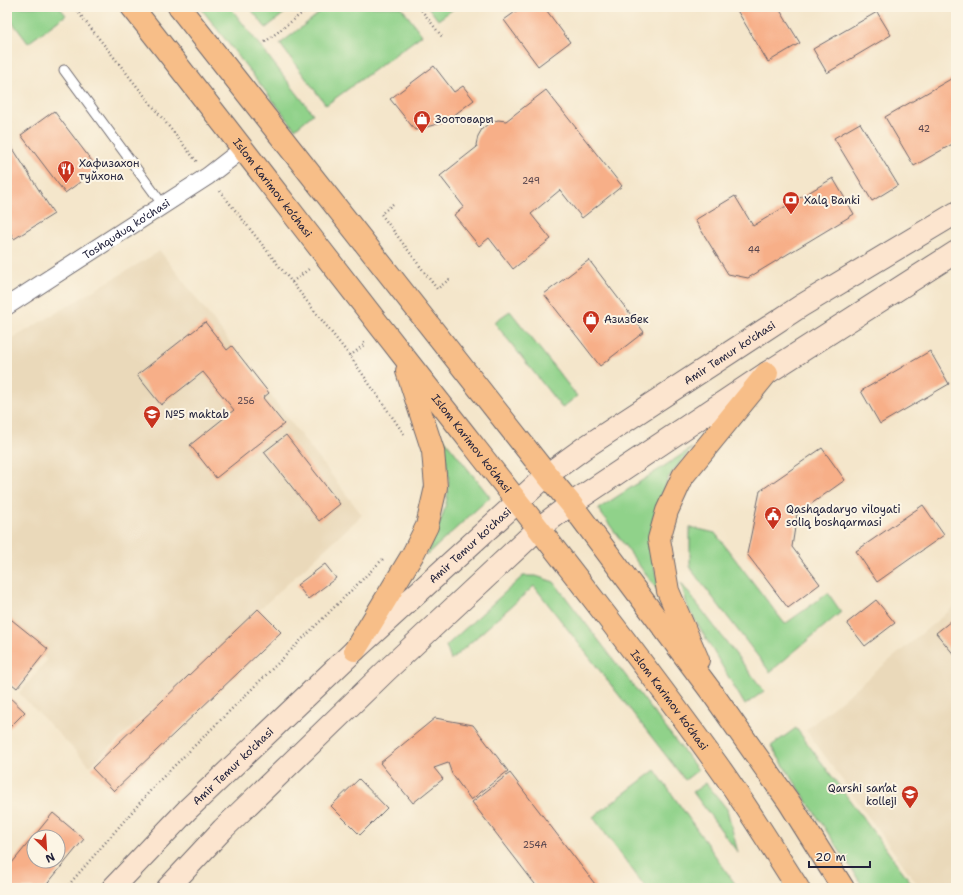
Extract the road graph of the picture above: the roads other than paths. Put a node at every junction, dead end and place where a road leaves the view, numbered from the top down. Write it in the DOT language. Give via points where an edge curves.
graph roads {
  1 [pos="132,7"];
  2 [pos="179,7"];
  3 [pos="64,70"];
  4 [pos="244,148"];
  5 [pos="163,205"];
  6 [pos="956,213"];
  7 [pos="956,252"];
  8 [pos="7,306"];
  9 [pos="401,353"];
  10 [pos="767,374"];
  11 [pos="547,475"];
  12 [pos="518,500"];
  13 [pos="571,504"];
  14 [pos="539,528"];
  15 [pos="355,650"];
  16 [pos="713,694"];
  17 [pos="113,888"];
  18 [pos="168,888"];
  19 [pos="798,888"];
  20 [pos="843,888"];
  1 -- 4 [label="main road, Islom Karimov ko‘chasi"];
  2 -- 11 [label="main road"];
  3 -- 5 [label="lane"];
  4 -- 5 [label="street, Toshquduq ko'chasi" via="208,176"];
  4 -- 9 [label="main road, Islom Karimov ko‘chasi"];
  5 -- 8 [label="street, Toshquduq ko'chasi"];
  6 -- 11 [label="main road, Amir Temur ko'chasi" via="801,306"];
  7 -- 10 [label="main road"];
  9 -- 12 [label="main road, Islom Karimov ko‘chasi"];
  9 -- 15 [label="main road" via="433,451 436,487 427,526 414,554"];
  10 -- 13 [label="main road"];
  10 -- 16 [label="main road" via="683,476 667,512 659,539 668,591"];
  11 -- 12 [label="main road, Amir Temur ko'chasi"];
  11 -- 13 [label="main road"];
  12 -- 14 [label="main road, Islom Karimov ko‘chasi"];
  12 -- 15 [label="main road, Amir Temur ko'chasi"];
  13 -- 14 [label="main road"];
  13 -- 16 [label="main road"];
  14 -- 18 [label="main road" via="386,670 234,818"];
  14 -- 19 [label="main road, Islom Karimov ko‘chasi" via="716,764"];
  15 -- 17 [label="main road, Amir Temur ko'chasi" via="188,810"];
  16 -- 20 [label="main road" via="789,802"];
}
